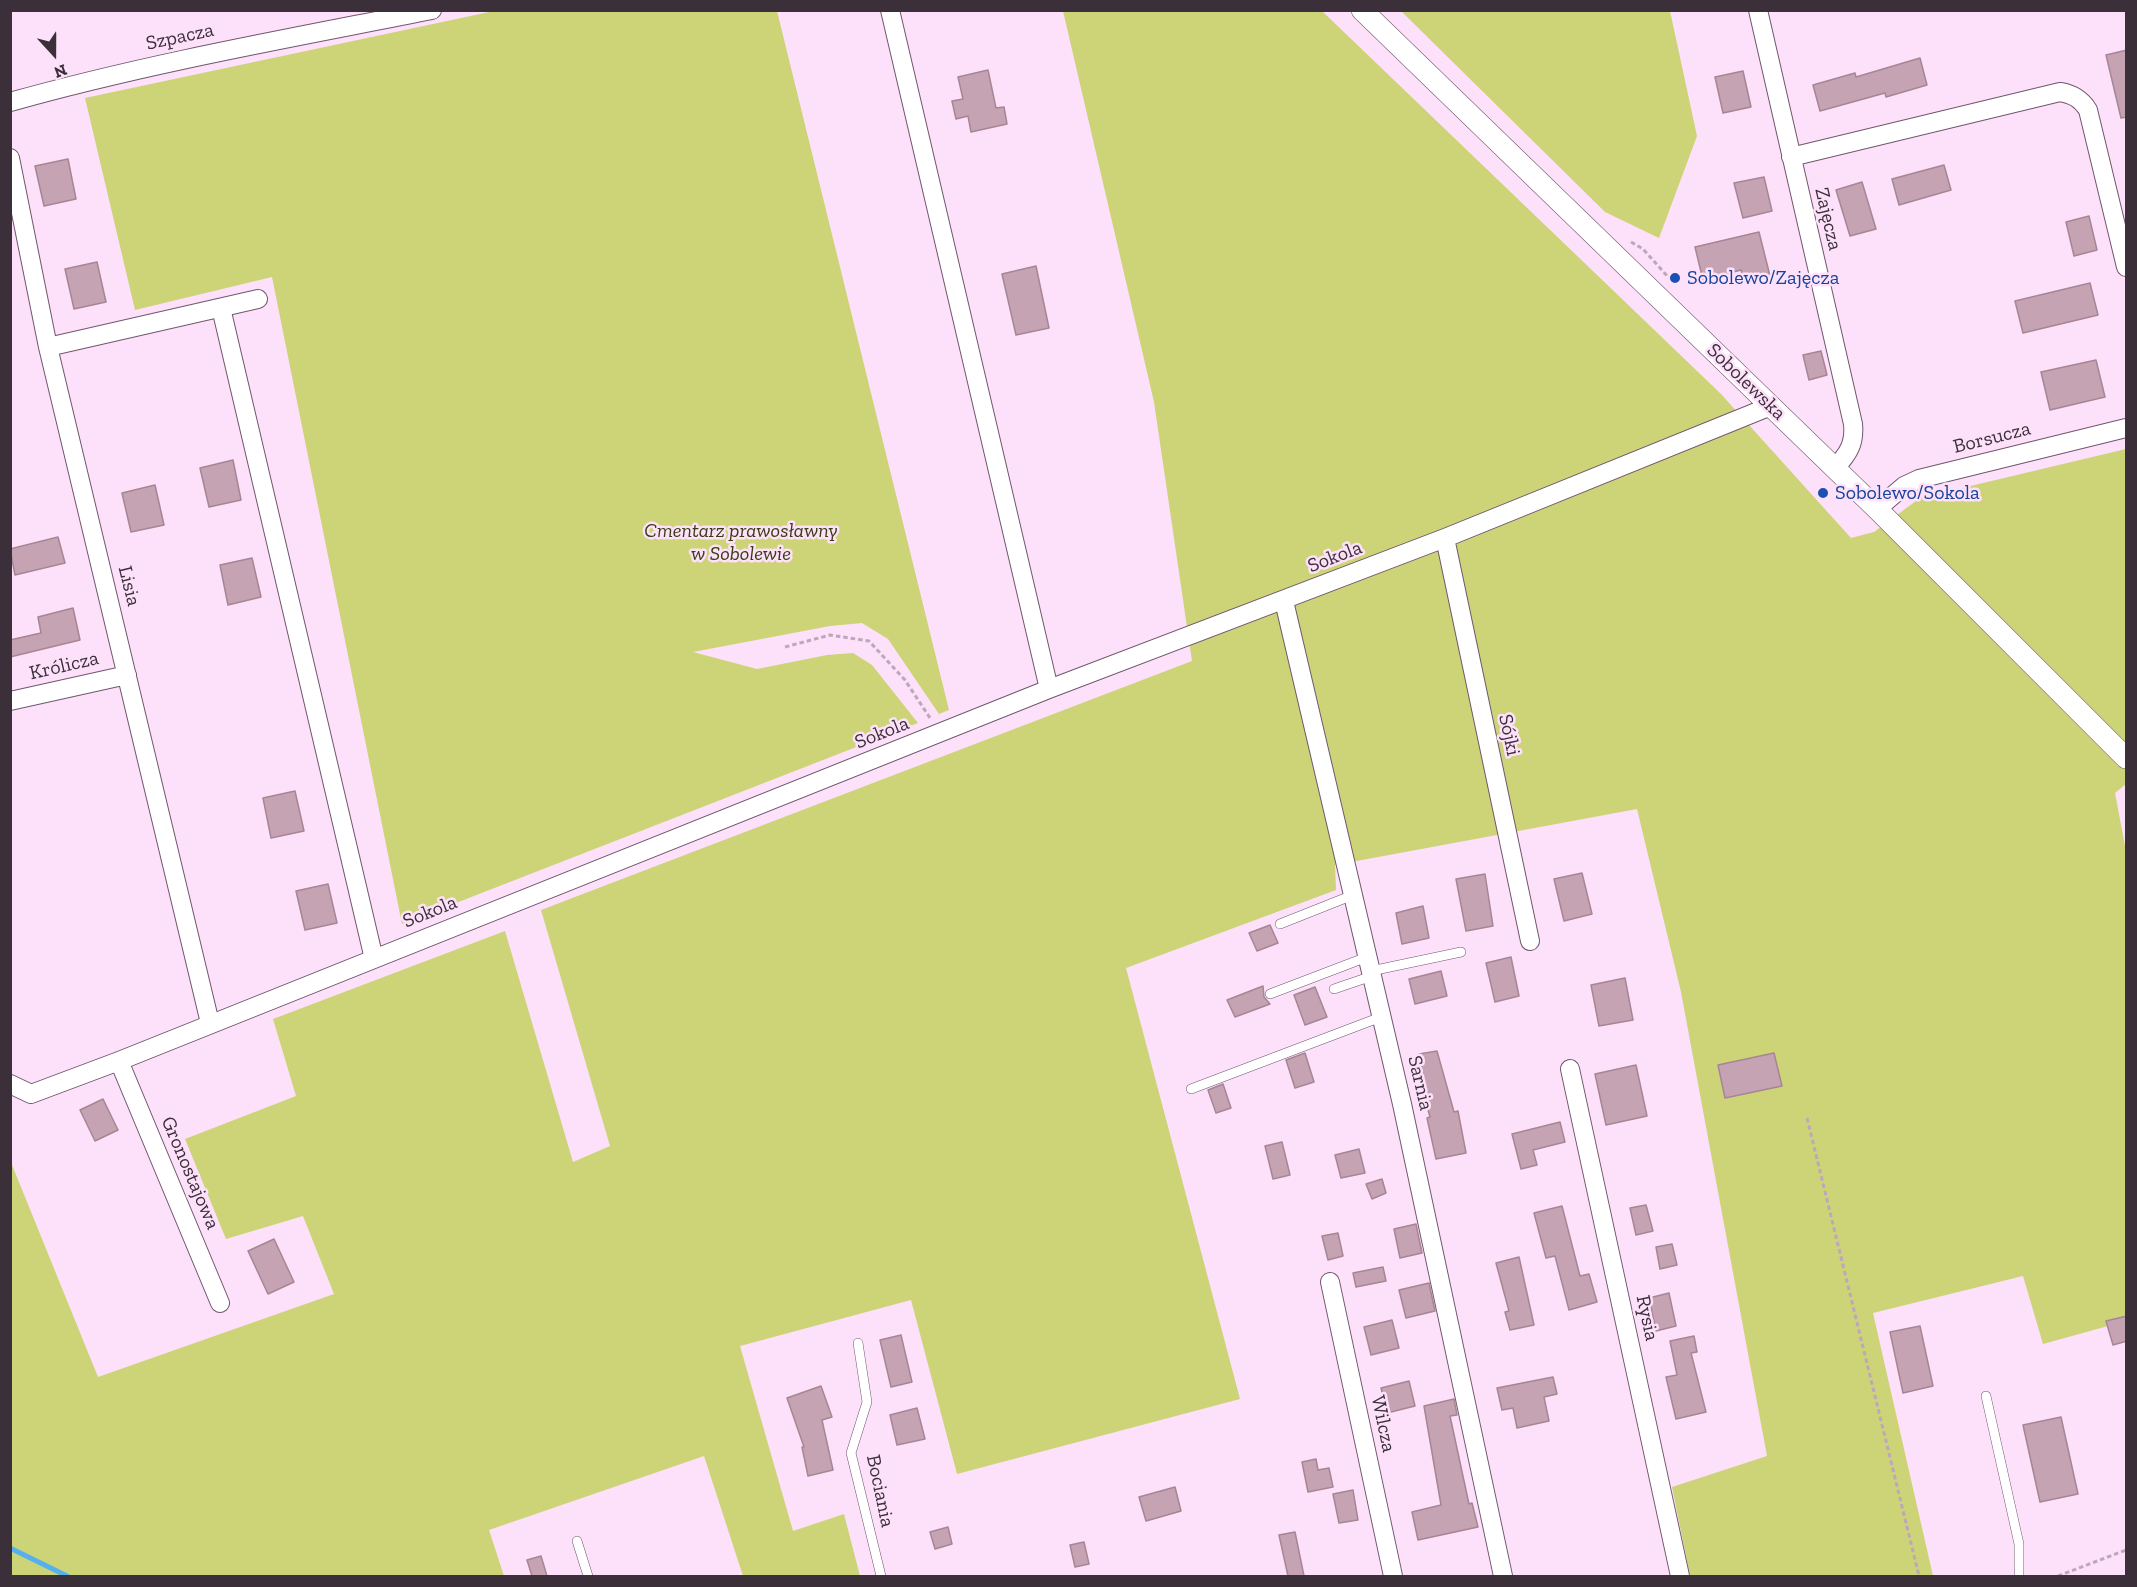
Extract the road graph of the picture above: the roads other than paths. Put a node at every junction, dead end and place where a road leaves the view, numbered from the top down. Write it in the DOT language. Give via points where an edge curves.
graph roads {
  1 [pos="432,10"];
  2 [pos="890,10"];
  3 [pos="1362,10"];
  4 [pos="1758,10"];
  5 [pos="10,102"];
  6 [pos="10,158"];
  7 [pos="1791,158"];
  8 [pos="2127,267"];
  9 [pos="258,298"];
  10 [pos="221,308"];
  11 [pos="48,347"];
  12 [pos="1771,406"];
  13 [pos="2127,428"];
  14 [pos="1835,468"];
  15 [pos="1877,509"];
  16 [pos="1445,538"];
  17 [pos="1284,601"];
  18 [pos="127,675"];
  19 [pos="1049,689"];
  20 [pos="10,701"];
  21 [pos="2127,758"];
  22 [pos="1353,895"];
  23 [pos="1280,924"];
  24 [pos="1530,940"];
  25 [pos="1461,952"];
  26 [pos="374,958"];
  27 [pos="1370,968"];
  28 [pos="1334,989"];
  29 [pos="1270,994"];
  30 [pos="1381,1017"];
  31 [pos="210,1023"];
  32 [pos="119,1061"];
  33 [pos="1570,1069"];
  34 [pos="10,1084"];
  35 [pos="1191,1089"];
  36 [pos="1330,1282"];
  37 [pos="220,1303"];
  38 [pos="858,1343"];
  39 [pos="1986,1396"];
  40 [pos="577,1541"];
  41 [pos="588,1576"];
  42 [pos="881,1576"];
  43 [pos="1393,1576"];
  44 [pos="1503,1576"];
  45 [pos="1680,1576"];
  46 [pos="2019,1576"];
  1 -- 5 [label="street, Szpacza" via="196,56"];
  2 -- 19 [label="street"];
  3 -- 12 [label="street, Sobolewska"];
  4 -- 7 [label="street, Zajęcza"];
  6 -- 11 [label="street, Lisia"];
  7 -- 8 [label="street" via="2060,92 2069,93 2088,110"];
  7 -- 14 [label="street, Zajęcza" via="1853,424 1851,450"];
  9 -- 10 [label="street"];
  10 -- 11 [label="street"];
  10 -- 26 [label="street"];
  11 -- 18 [label="street, Lisia"];
  12 -- 14 [label="street, Sobolewska"];
  12 -- 16 [label="street, Sokola"];
  13 -- 15 [label="street, Borsucza" via="1919,479 1904,486"];
  14 -- 15 [label="street, Sobolewska"];
  15 -- 21 [label="street, Sobolewska"];
  16 -- 17 [label="street, Sokola"];
  16 -- 24 [label="street, Sójki"];
  17 -- 19 [label="street, Sokola"];
  17 -- 22 [label="street, Sarnia"];
  18 -- 20 [label="street, Królicza"];
  18 -- 31 [label="street, Lisia"];
  19 -- 26 [label="street, Sokola"];
  22 -- 23 [label="lane"];
  22 -- 27 [label="street, Sarnia"];
  25 -- 27 [label="lane"];
  26 -- 31 [label="street, Sokola"];
  27 -- 28 [label="lane"];
  27 -- 29 [label="lane"];
  27 -- 30 [label="street, Sarnia"];
  30 -- 35 [label="lane"];
  30 -- 44 [label="street, Sarnia"];
  31 -- 32 [label="street, Sokola"];
  32 -- 34 [label="street, Sokola" via="31,1094"];
  32 -- 37 [label="street, Gronostajowa"];
  33 -- 45 [label="street, Rysia"];
  36 -- 43 [label="street, Wilcza"];
  38 -- 42 [label="lane, Bociania" via="867,1402 851,1453"];
  39 -- 46 [label="lane" via="2019,1544"];
  40 -- 41 [label="lane"];
}
